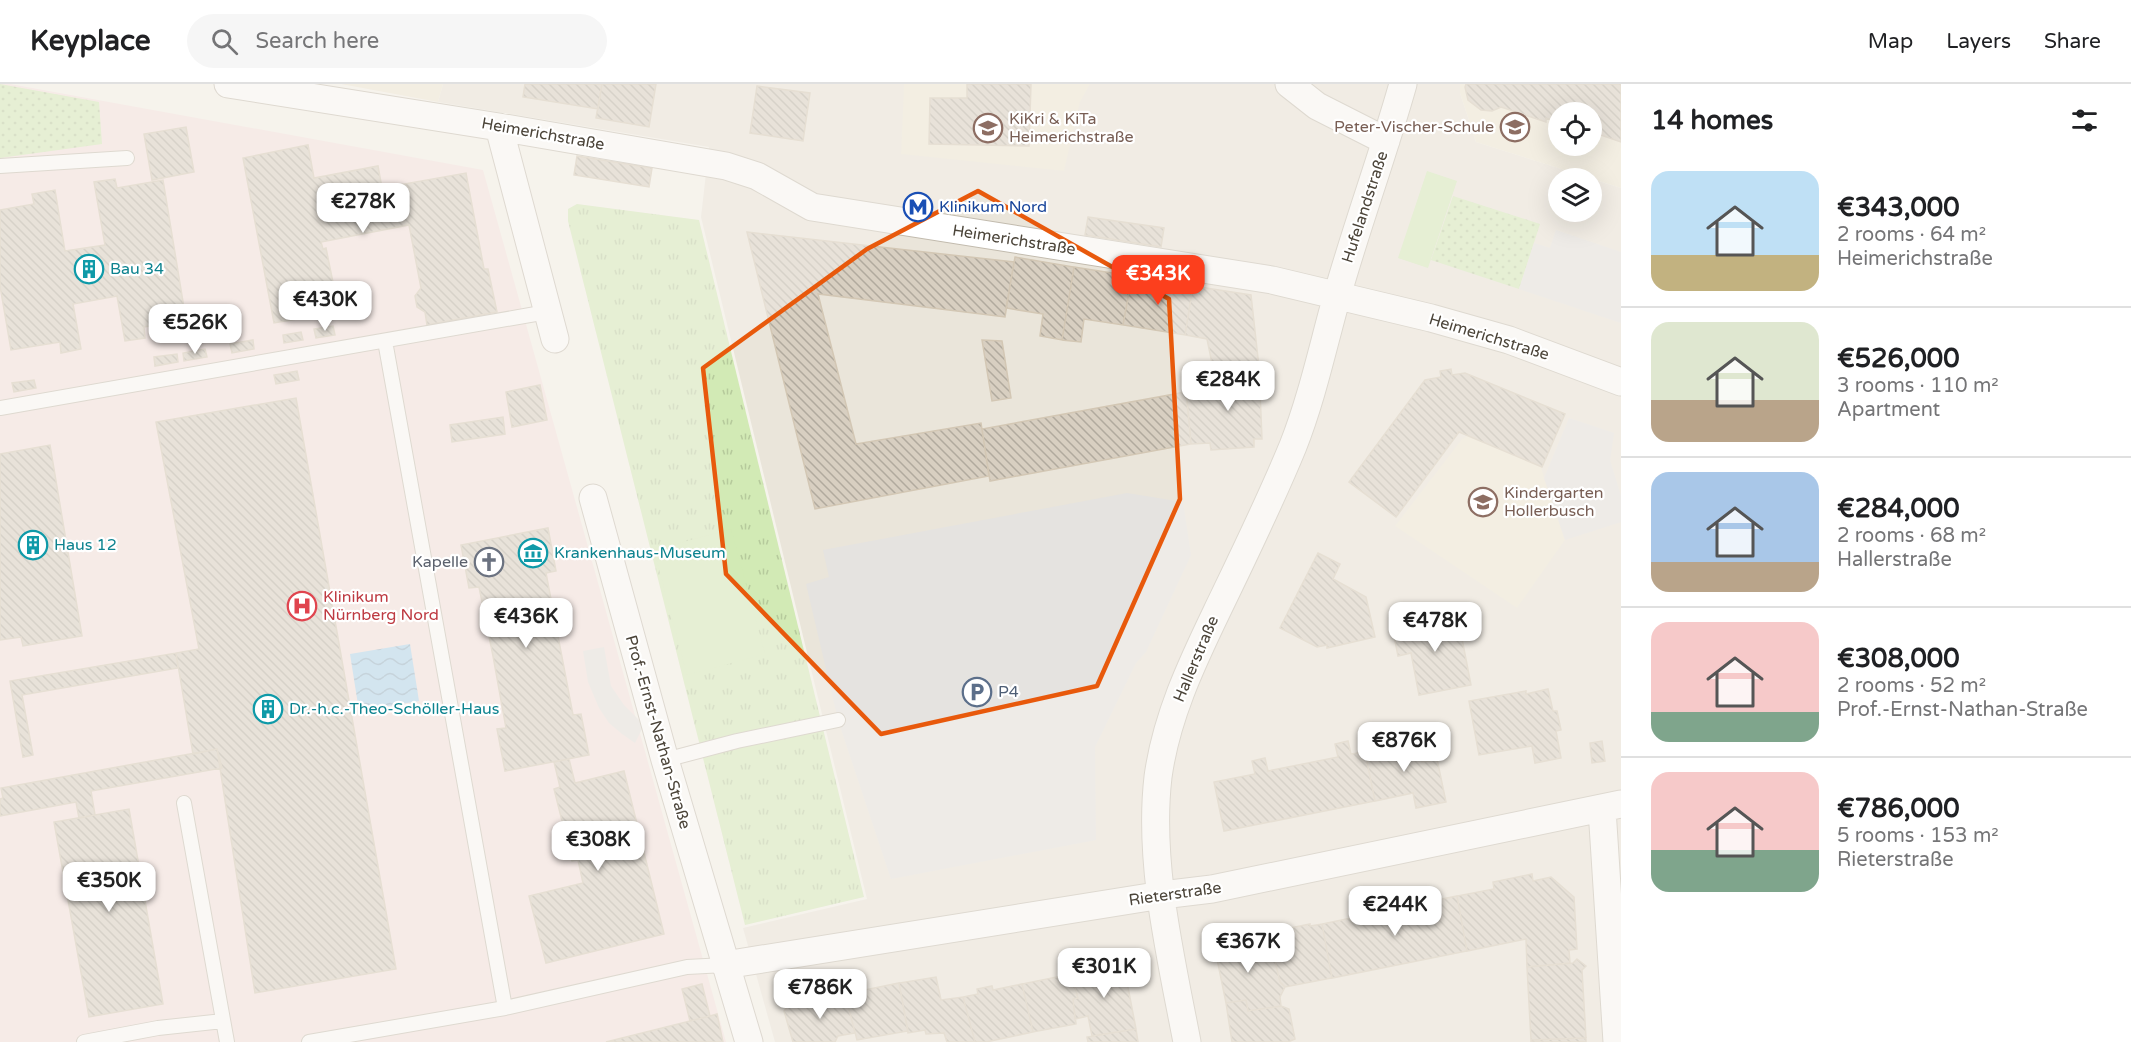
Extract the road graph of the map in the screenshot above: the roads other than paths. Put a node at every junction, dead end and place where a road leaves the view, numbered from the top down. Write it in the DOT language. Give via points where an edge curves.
graph roads {
  1 [pos="228,84"];
  2 [pos="1289,84"];
  3 [pos="1403,84"];
  4 [pos="499,126"];
  5 [pos="1386,141"];
  6 [pos="127,158"];
  7 [pos="0,166"];
  8 [pos="1337,295"];
  9 [pos="547,312"];
  10 [pos="555,339"];
  11 [pos="385,341"];
  12 [pos="1621,382"];
  13 [pos="0,408"];
  14 [pos="593,498"];
  15 [pos="838,720"];
  16 [pos="665,760"];
  17 [pos="184,803"];
  18 [pos="1611,806"];
  19 [pos="1162,895"];
  20 [pos="725,965"];
  21 [pos="505,1008"];
  22 [pos="223,1021"];
  23 [pos="84,1042"];
  24 [pos="227,1042"];
  25 [pos="309,1042"];
  26 [pos="749,1042"];
  27 [pos="1187,1042"];
  28 [pos="1617,1042"];
  1 -- 4 [label="street, Heimerichstraße"];
  2 -- 5 [label="street" via="1317,106"];
  3 -- 5 [label="street, Hufelandstraße"];
  4 -- 8 [label="street, Heimerichstraße" via="726,166 757,176 812,207 1260,278"];
  4 -- 9 [label="street"];
  5 -- 8 [label="street, Hufelandstraße"];
  6 -- 7 [label="lane"];
  8 -- 12 [label="street, Heimerichstraße" via="1509,340"];
  8 -- 19 [label="street, Hallerstraße" via="1294,445 1185,677 1167,732 1156,810"];
  9 -- 10 [label="street"];
  9 -- 11 [label="lane"];
  11 -- 13 [label="lane"];
  11 -- 21 [label="lane"];
  14 -- 16 [label="street, Prof.-Ernst-Nathan-Straße"];
  15 -- 16 [label="lane"];
  16 -- 20 [label="street, Prof.-Ernst-Nathan-Straße"];
  17 -- 22 [label="lane"];
  18 -- 19 [label="street, Rieterstraße" via="1212,889"];
  18 -- 28 [label="street"];
  19 -- 20 [label="street, Rieterstraße"];
  19 -- 27 [label="street, Hallerstraße"];
  20 -- 21 [label="lane" via="687,967"];
  20 -- 26 [label="street, Prof.-Ernst-Nathan-Straße"];
  21 -- 25 [label="lane"];
  22 -- 23 [label="lane"];
  22 -- 24 [label="lane"];
}
